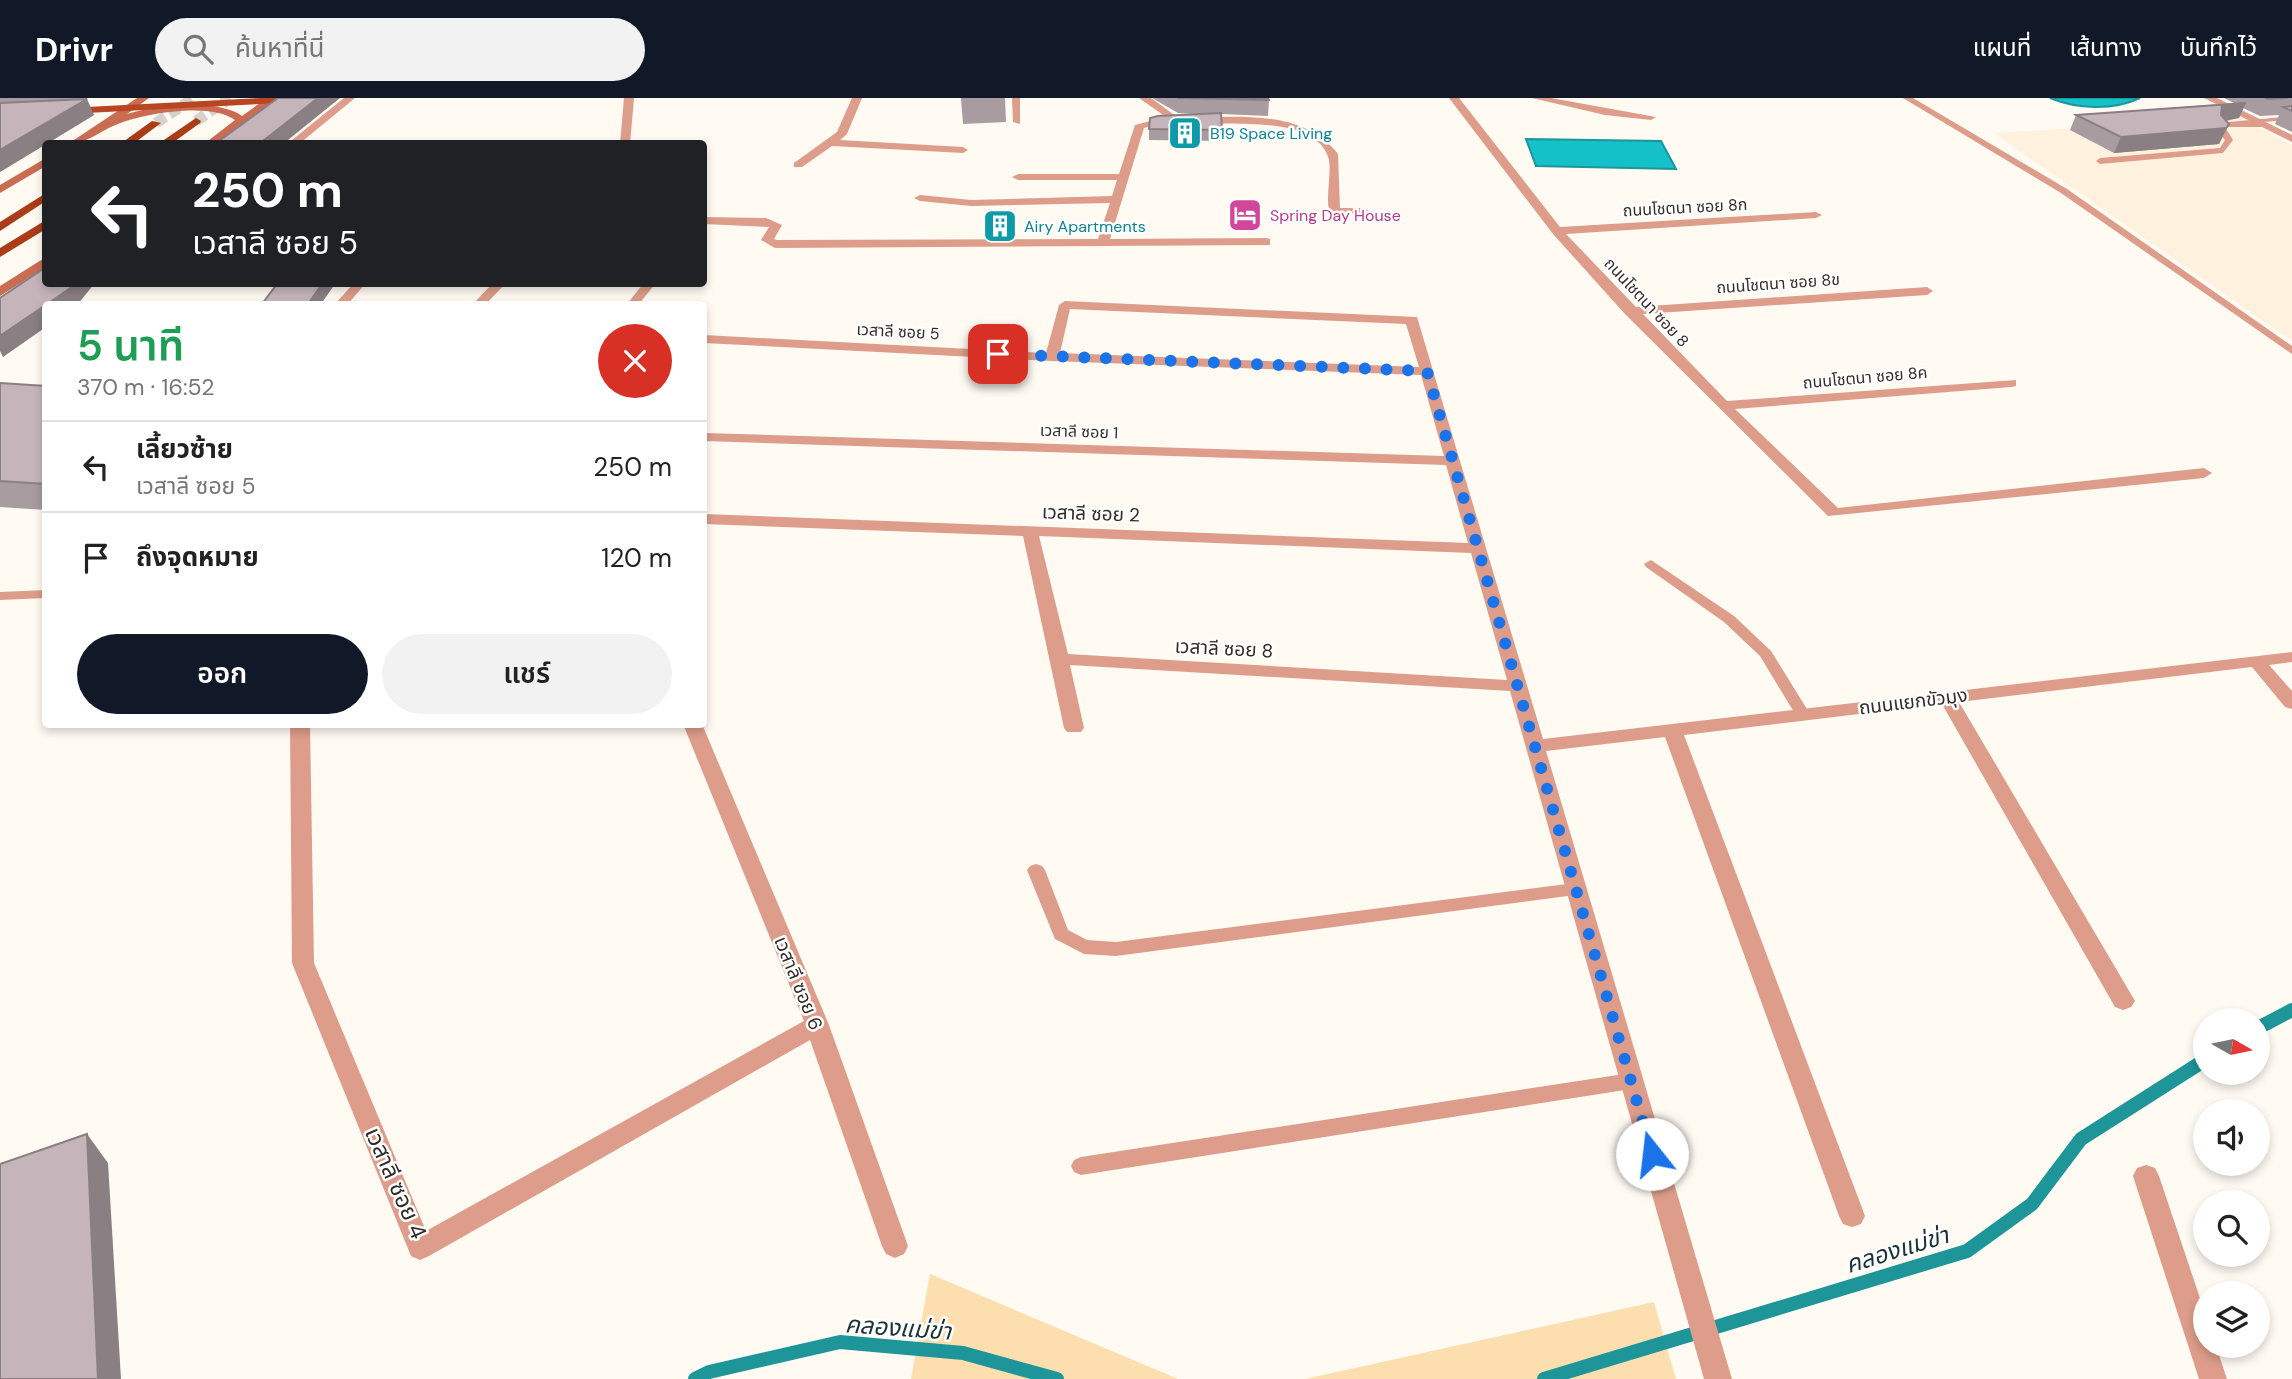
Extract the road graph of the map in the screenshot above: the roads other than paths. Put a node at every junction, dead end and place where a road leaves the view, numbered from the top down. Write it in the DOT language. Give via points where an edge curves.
graph roads {
  1 [pos="143,98"];
  2 [pos="157,98"];
  3 [pos="319,98"];
  4 [pos="350,98"];
  5 [pos="629,98"];
  6 [pos="857,98"];
  7 [pos="1016,98"];
  8 [pos="1144,98"];
  9 [pos="1454,98"];
  10 [pos="1537,98"];
  11 [pos="1907,98"];
  12 [pos="2209,98"];
  13 [pos="271,99"];
  14 [pos="129,104"];
  15 [pos="1651,117"];
  16 [pos="2292,118"];
  17 [pos="1175,119"];
  18 [pos="241,120"];
  19 [pos="196,121"];
  20 [pos="1017,122"];
  21 [pos="2258,122"];
  22 [pos="156,123"];
  23 [pos="96,129"];
  24 [pos="2292,139"];
  25 [pos="79,140"];
  26 [pos="131,140"];
  27 [pos="169,140"];
  28 [pos="214,140"];
  29 [pos="297,140"];
  30 [pos="625,140"];
  31 [pos="830,143"];
  32 [pos="963,150"];
  33 [pos="2100,161"];
  34 [pos="42,164"];
  35 [pos="797,165"];
  36 [pos="1018,177"];
  37 [pos="1122,177"];
  38 [pos="0,190"];
  39 [pos="920,198"];
  40 [pos="1116,199"];
  41 [pos="42,200"];
  42 [pos="1363,211"];
  43 [pos="1816,215"];
  44 [pos="707,221"];
  45 [pos="42,226"];
  46 [pos="0,227"];
  47 [pos="1557,231"];
  48 [pos="1266,242"];
  49 [pos="1103,243"];
  50 [pos="0,253"];
  51 [pos="42,264"];
  52 [pos="356,287"];
  53 [pos="496,287"];
  54 [pos="647,287"];
  55 [pos="1927,290"];
  56 [pos="0,292"];
  57 [pos="344,301"];
  58 [pos="482,301"];
  59 [pos="635,301"];
  60 [pos="1630,311"];
  61 [pos="707,339"];
  62 [pos="2292,351"];
  63 [pos="1052,357"];
  64 [pos="1427,371"];
  65 [pos="2011,383"];
  66 [pos="1723,406"];
  67 [pos="707,436"];
  68 [pos="1453,461"];
  69 [pos="2204,473"];
  70 [pos="707,519"];
  71 [pos="1030,531"];
  72 [pos="1478,548"];
  73 [pos="1651,564"];
  74 [pos="42,594"];
  75 [pos="0,596"];
  76 [pos="2292,657"];
  77 [pos="1060,659"];
  78 [pos="2256,661"];
  79 [pos="1517,686"];
  80 [pos="1947,697"];
  81 [pos="2292,703"];
  82 [pos="1802,714"];
  83 [pos="300,728"];
  84 [pos="694,728"];
  85 [pos="1074,728"];
  86 [pos="1672,729"];
  87 [pos="1534,746"];
  88 [pos="1036,870"];
  89 [pos="1575,889"];
  90 [pos="2123,1001"];
  91 [pos="817,1026"];
  92 [pos="1631,1081"];
  93 [pos="1081,1166"];
  94 [pos="2146,1176"];
  95 [pos="1852,1216"];
  96 [pos="895,1246"];
  97 [pos="1714,1366"];
  98 [pos="2213,1379"];
  1 -- 2 [label="main road"];
  1 -- 14 [label="main road"];
  3 -- 13 [label="main road"];
  4 -- 29 [label="street"];
  5 -- 30 [label="street"];
  6 -- 31 [label="street" via="847,128"];
  7 -- 20 [label="lane"];
  8 -- 17 [label="street"];
  9 -- 47 [label="street, ถนนโชตนา ซอย 8"];
  10 -- 15 [label="street"];
  11 -- 62 [label="lane" via="2064,191"];
  12 -- 21 [label="street"];
  13 -- 14 [label="main road"];
  13 -- 18 [label="main road"];
  14 -- 14 [label="main road" via="115,109 52,108"];
  14 -- 23 [label="main road"];
  16 -- 21 [label="lane"];
  17 -- 37 [label="street" via="1139,127"];
  17 -- 42 [label="street" via="1269,122 1317,135 1333,154 1334,211"];
  18 -- 23 [label="main road" via="218,109 159,111"];
  18 -- 28 [label="main road"];
  19 -- 27 [label="highway"];
  21 -- 24 [label="street"];
  21 -- 33 [label="lane" via="2221,125 2228,139 2223,150"];
  22 -- 26 [label="highway"];
  23 -- 25 [label="main road"];
  31 -- 32 [label="street"];
  31 -- 35 [label="street"];
  34 -- 38 [label="main road"];
  36 -- 37 [label="street"];
  37 -- 40 [label="street"];
  39 -- 40 [label="street" via="971,203"];
  40 -- 49 [label="street"];
  41 -- 46 [label="highway"];
  43 -- 47 [label="street, ถนนโชตนา ซอย 8ก"];
  44 -- 49 [label="street" via="776,225 767,240 775,244"];
  45 -- 50 [label="highway"];
  47 -- 60 [label="street, ถนนโชตนา ซอย 8"];
  48 -- 49 [label="street"];
  51 -- 56 [label="main road"];
  52 -- 57 [label="street"];
  53 -- 58 [label="street"];
  54 -- 59 [label="street"];
  55 -- 60 [label="street, ถนนโชตนา ซอย 8ข"];
  60 -- 66 [label="street, ถนนโชตนา ซอย 8"];
  61 -- 63 [label="street, เวสาลี ซอย 5"];
  63 -- 64 [label="street, เวสาลี ซอย 5"];
  63 -- 64 [label="street" via="1065,305 1412,320"];
  64 -- 68 [label="street"];
  65 -- 66 [label="street, ถนนโชตนา ซอย 8ค"];
  66 -- 69 [label="street, ถนนโชตนา ซอย 8" via="1834,513"];
  67 -- 68 [label="street, เวสาลี ซอย 1"];
  68 -- 72 [label="street"];
  70 -- 71 [label="street, เวสาลี ซอย 2"];
  71 -- 72 [label="street, เวสาลี ซอย 2"];
  71 -- 77 [label="street"];
  72 -- 79 [label="street"];
  73 -- 82 [label="lane" via="1729,619 1766,654"];
  74 -- 75 [label="lane"];
  76 -- 78 [label="street, ถนนแยกขัวมุง"];
  77 -- 79 [label="street, เวสาลี ซอย 8"];
  77 -- 85 [label="street"];
  78 -- 80 [label="street, ถนนแยกขัวมุง"];
  78 -- 81 [label="street"];
  79 -- 87 [label="street"];
  80 -- 82 [label="street, ถนนแยกขัวมุง"];
  80 -- 90 [label="street"];
  82 -- 86 [label="street, ถนนแยกขัวมุง"];
  83 -- 91 [label="street, เวสาลี ซอย 4" via="303,963 420,1248"];
  84 -- 91 [label="street, เวสาลี ซอย 6"];
  86 -- 87 [label="street, ถนนแยกขัวมุง"];
  86 -- 95 [label="street"];
  87 -- 89 [label="street"];
  88 -- 89 [label="lane" via="1061,934 1084,947 1116,949"];
  89 -- 92 [label="street"];
  91 -- 96 [label="street, เวสาลี ซอย 6"];
  92 -- 93 [label="lane"];
  92 -- 97 [label="street"];
  94 -- 98 [label="street"];
}
